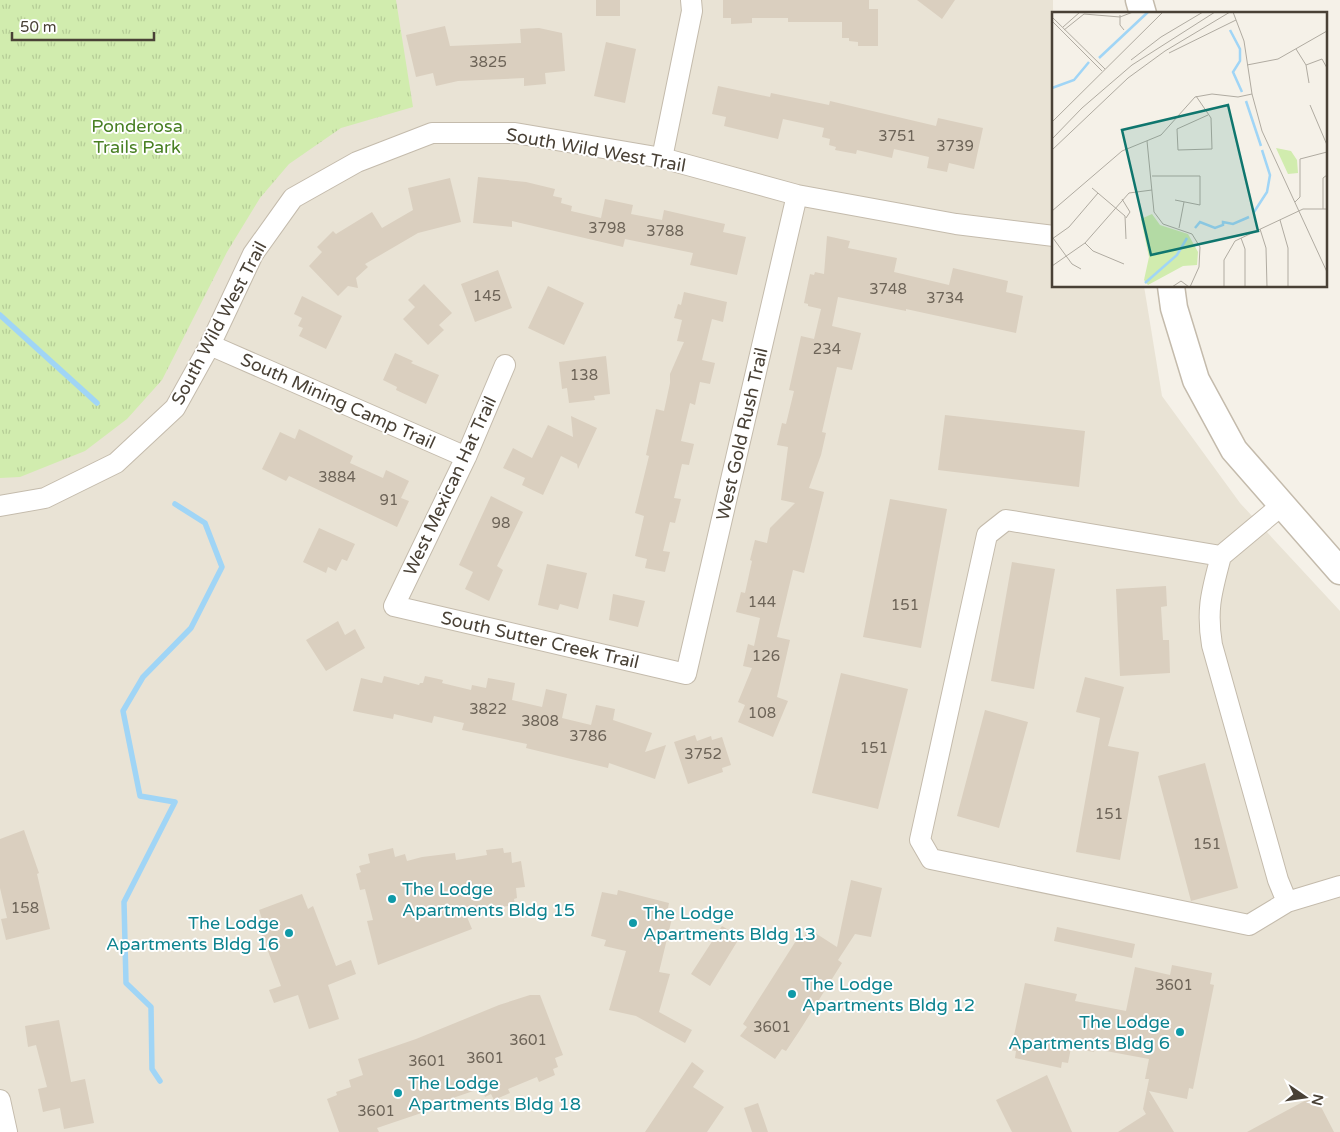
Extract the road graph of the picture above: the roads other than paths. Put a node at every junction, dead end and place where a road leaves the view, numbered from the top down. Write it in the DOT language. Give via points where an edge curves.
graph roads {
  1 [pos="691,0"];
  2 [pos="662,158"];
  3 [pos="797,195"];
  4 [pos="1052,236"];
  5 [pos="1171,288"];
  6 [pos="210,345"];
  7 [pos="505,365"];
  8 [pos="466,457"];
  9 [pos="1282,505"];
  10 [pos="0,506"];
  11 [pos="1221,556"];
  12 [pos="1340,571"];
  13 [pos="394,606"];
  14 [pos="686,674"];
  15 [pos="1340,886"];
  16 [pos="1287,902"];
  17 [pos="0,1100"];
  18 [pos="7,1132"];
  1 -- 2 [label="street" via="692,11"];
  2 -- 3 [label="street, South Wild West Trail"];
  2 -- 6 [label="street, South Wild West Trail" via="515,133 432,133 357,162 294,198 253,254"];
  3 -- 4 [label="street, South Wild West Trail" via="956,224"];
  3 -- 14 [label="street, West Gold Rush Trail"];
  5 -- 9 [label="street" via="1174,308 1196,380 1234,450"];
  6 -- 8 [label="street, South Mining Camp Trail"];
  6 -- 10 [label="street, South Wild West Trail" via="175,408 116,463 45,498"];
  7 -- 8 [label="street, West Mexican Hat Trail"];
  8 -- 13 [label="street, West Mexican Hat Trail"];
  9 -- 11 [label="street"];
  9 -- 12 [label="street"];
  11 -- 16 [label="street" via="1210,598 1208,623 1212,645"];
  11 -- 16 [label="street" via="1006,520 987,535 920,840 931,859 1249,925"];
  13 -- 14 [label="street, South Sutter Creek Trail"];
  15 -- 16 [label="street"];
  17 -- 18 [label="street"];
}
